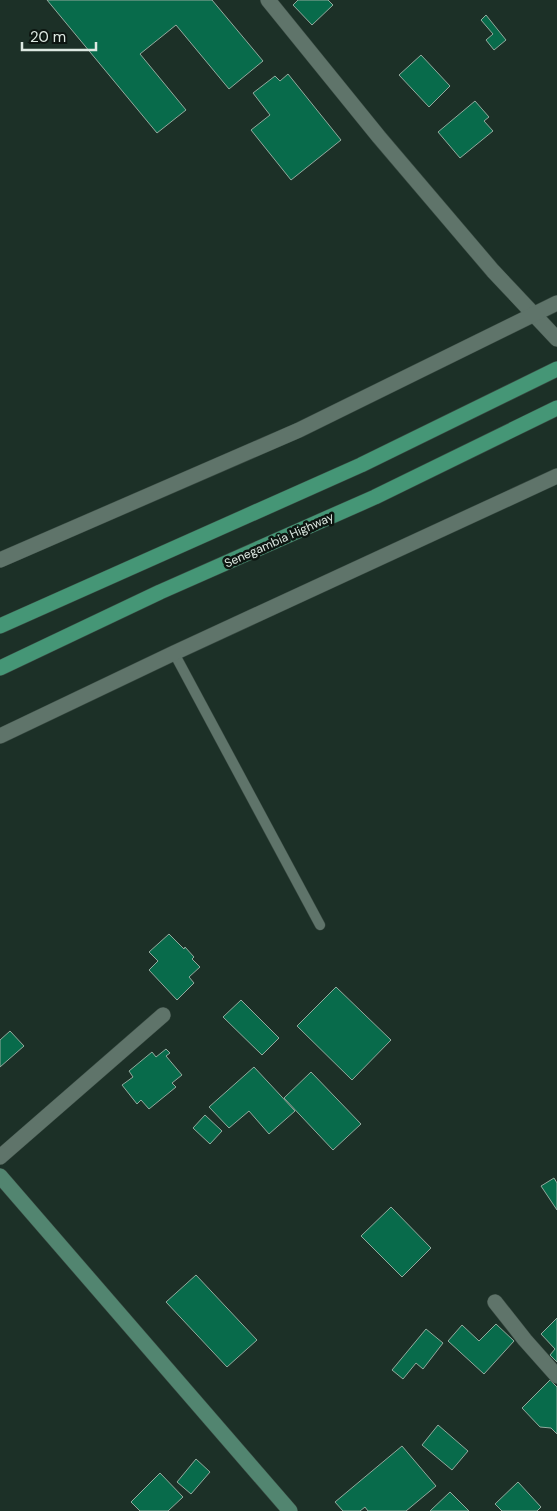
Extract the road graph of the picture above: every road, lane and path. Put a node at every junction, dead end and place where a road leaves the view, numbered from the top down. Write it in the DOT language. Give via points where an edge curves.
graph roads {
  1 [pos="268,0"];
  2 [pos="557,303"];
  3 [pos="534,314"];
  4 [pos="557,339"];
  5 [pos="557,369"];
  6 [pos="557,408"];
  7 [pos="557,476"];
  8 [pos="0,560"];
  9 [pos="0,626"];
  10 [pos="174,653"];
  11 [pos="0,668"];
  12 [pos="0,736"];
  13 [pos="320,924"];
  14 [pos="163,1015"];
  15 [pos="0,1157"];
  16 [pos="0,1176"];
  17 [pos="495,1302"];
  18 [pos="557,1376"];
  19 [pos="290,1511"];
  1 -- 3 [label="street" via="379,137 493,271"];
  2 -- 3 [label="street"];
  3 -- 4 [label="street"];
  3 -- 8 [label="street" via="299,430"];
  5 -- 9 [label="main road" via="360,465"];
  6 -- 11 [label="main road, Senegambia Highway" via="375,496"];
  7 -- 10 [label="street"];
  10 -- 12 [label="street"];
  10 -- 13 [label="lane"];
  14 -- 15 [label="street"];
  16 -- 19 [label="street"];
  17 -- 18 [label="street"];
}
